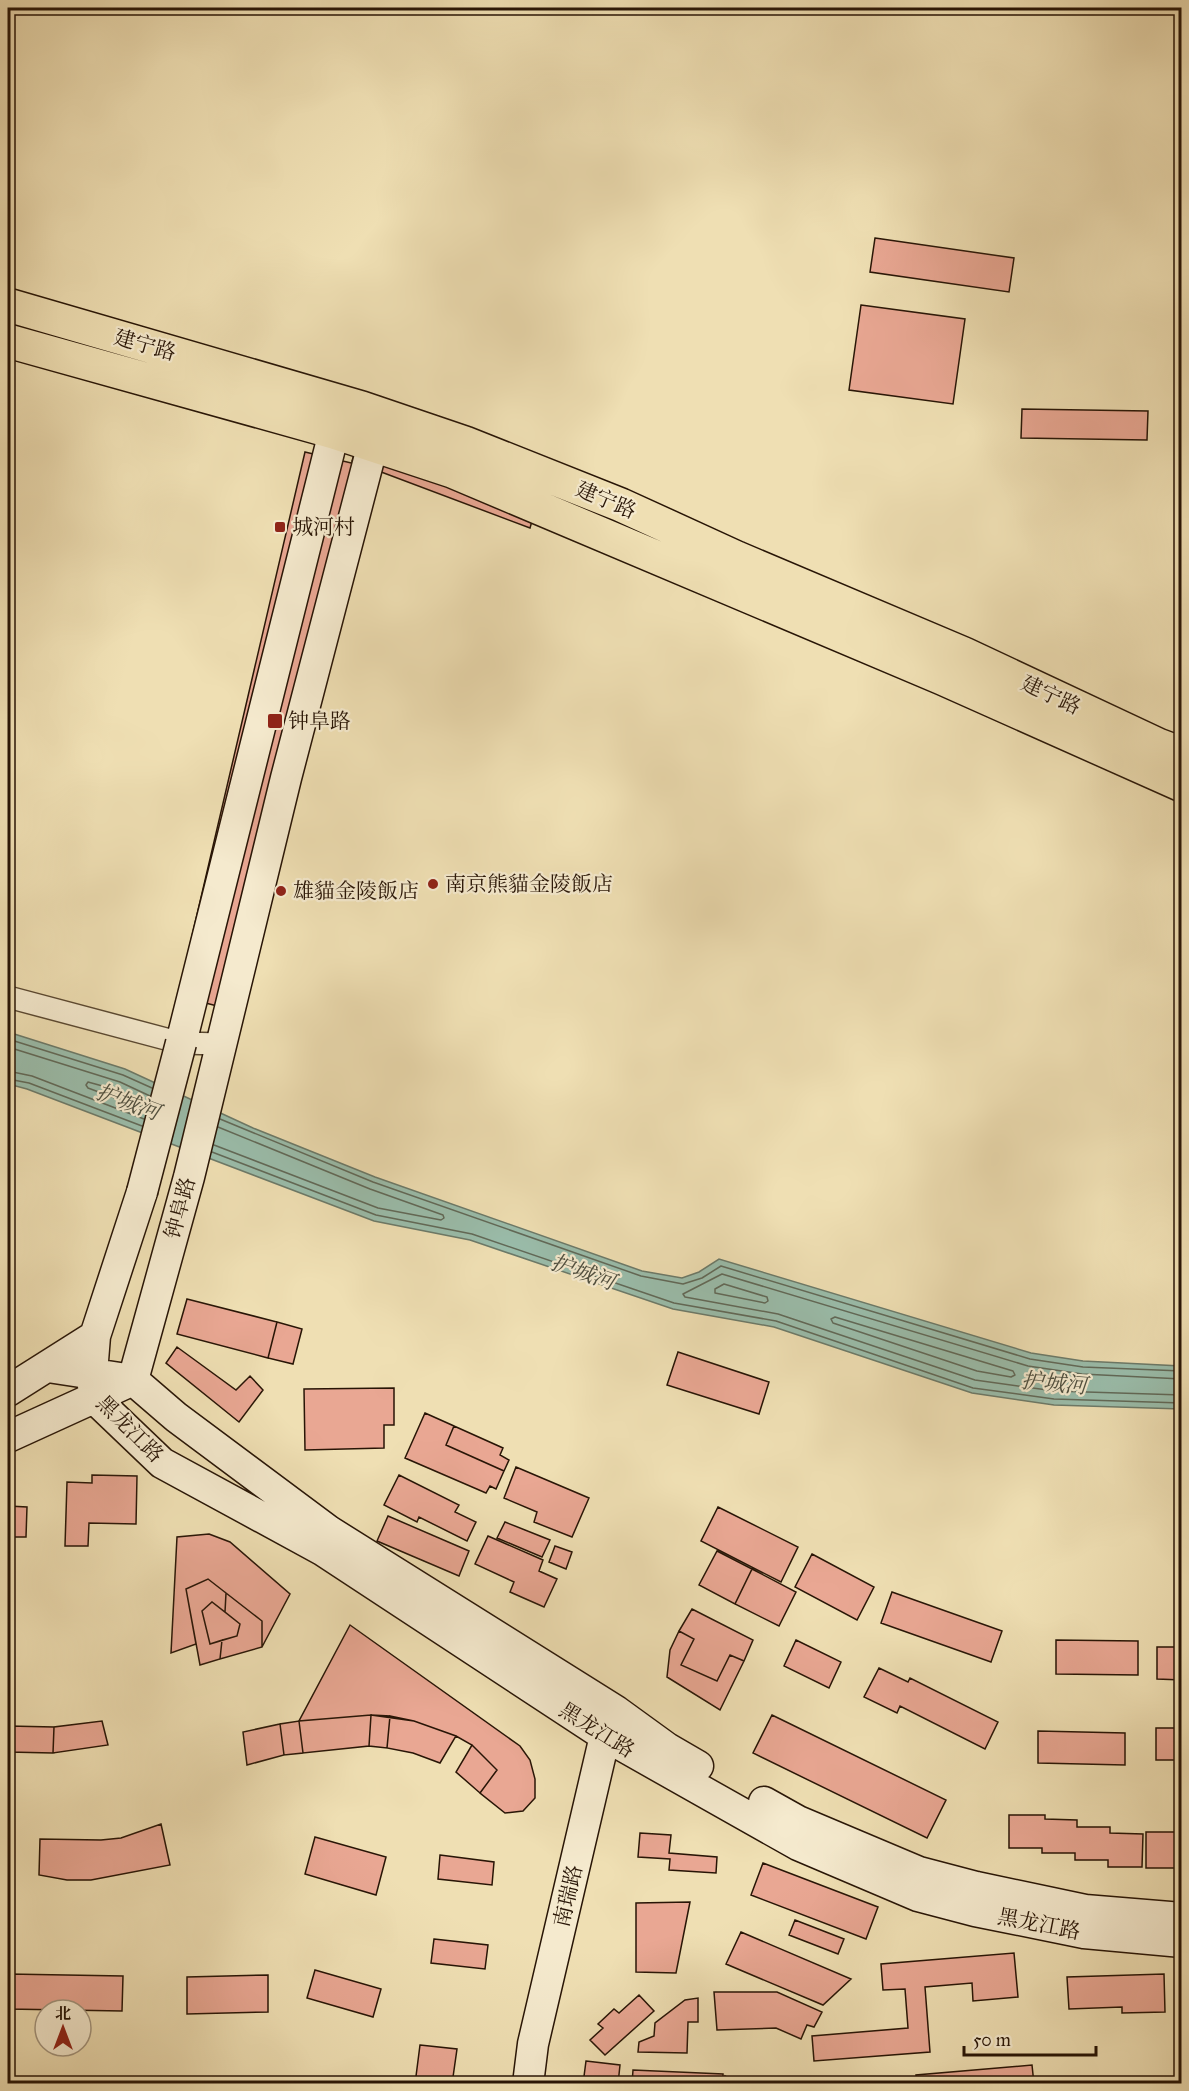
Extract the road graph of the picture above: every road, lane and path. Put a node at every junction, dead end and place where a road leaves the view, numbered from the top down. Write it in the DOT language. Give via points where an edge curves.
graph roads {
  1 [pos="8,305"];
  2 [pos="8,342"];
  3 [pos="362,408"];
  4 [pos="334,432"];
  5 [pos="373,444"];
  6 [pos="1182,754"];
  7 [pos="1182,785"];
  8 [pos="8,997"];
  9 [pos="181,1043"];
  10 [pos="221,1044"];
  11 [pos="95,1336"];
  12 [pos="48,1367"];
  13 [pos="133,1380"];
  14 [pos="93,1386"];
  15 [pos="8,1391"];
  16 [pos="8,1437"];
  17 [pos="610,1723"];
  18 [pos="1182,1918"];
  19 [pos="1182,1942"];
  20 [pos="528,2084"];
  1 -- 3 [label="main road, 建宁路"];
  2 -- 4 [label="main road, 建宁路"];
  3 -- 4 [label="main road"];
  3 -- 5 [label="main road"];
  3 -- 6 [label="main road, 建宁路" via="465,443 621,505"];
  4 -- 5 [label="main road, 建宁路"];
  4 -- 9 [label="main road, 钟阜路"];
  5 -- 7 [label="main road, 建宁路" via="453,471"];
  5 -- 10 [label="main road, 钟阜路"];
  8 -- 9 [label="street"];
  9 -- 10 [label="street"];
  9 -- 11 [label="main road, 钟阜路, bridge" via="142,1192"];
  10 -- 13 [label="main road, 钟阜路"];
  11 -- 12 [label="main road"];
  11 -- 14 [label="main road, 黑龙江路"];
  12 -- 14 [label="main road, 黑龙江路"];
  12 -- 15 [label="main road"];
  13 -- 14 [label="main road"];
  13 -- 17 [label="main road, 黑龙江路" via="177,1418 329,1531"];
  14 -- 16 [label="main road"];
  14 -- 17 [label="main road, 黑龙江路" via="162,1463 322,1550"];
  17 -- 18 [label="main road, 黑龙江路" via="667,1748 798,1821 919,1872 1085,1910"];
  17 -- 19 [label="main road, 黑龙江路" via="798,1845 918,1896 1084,1933"];
  17 -- 20 [label="main road, 南瑞路" via="533,2044"];
}
